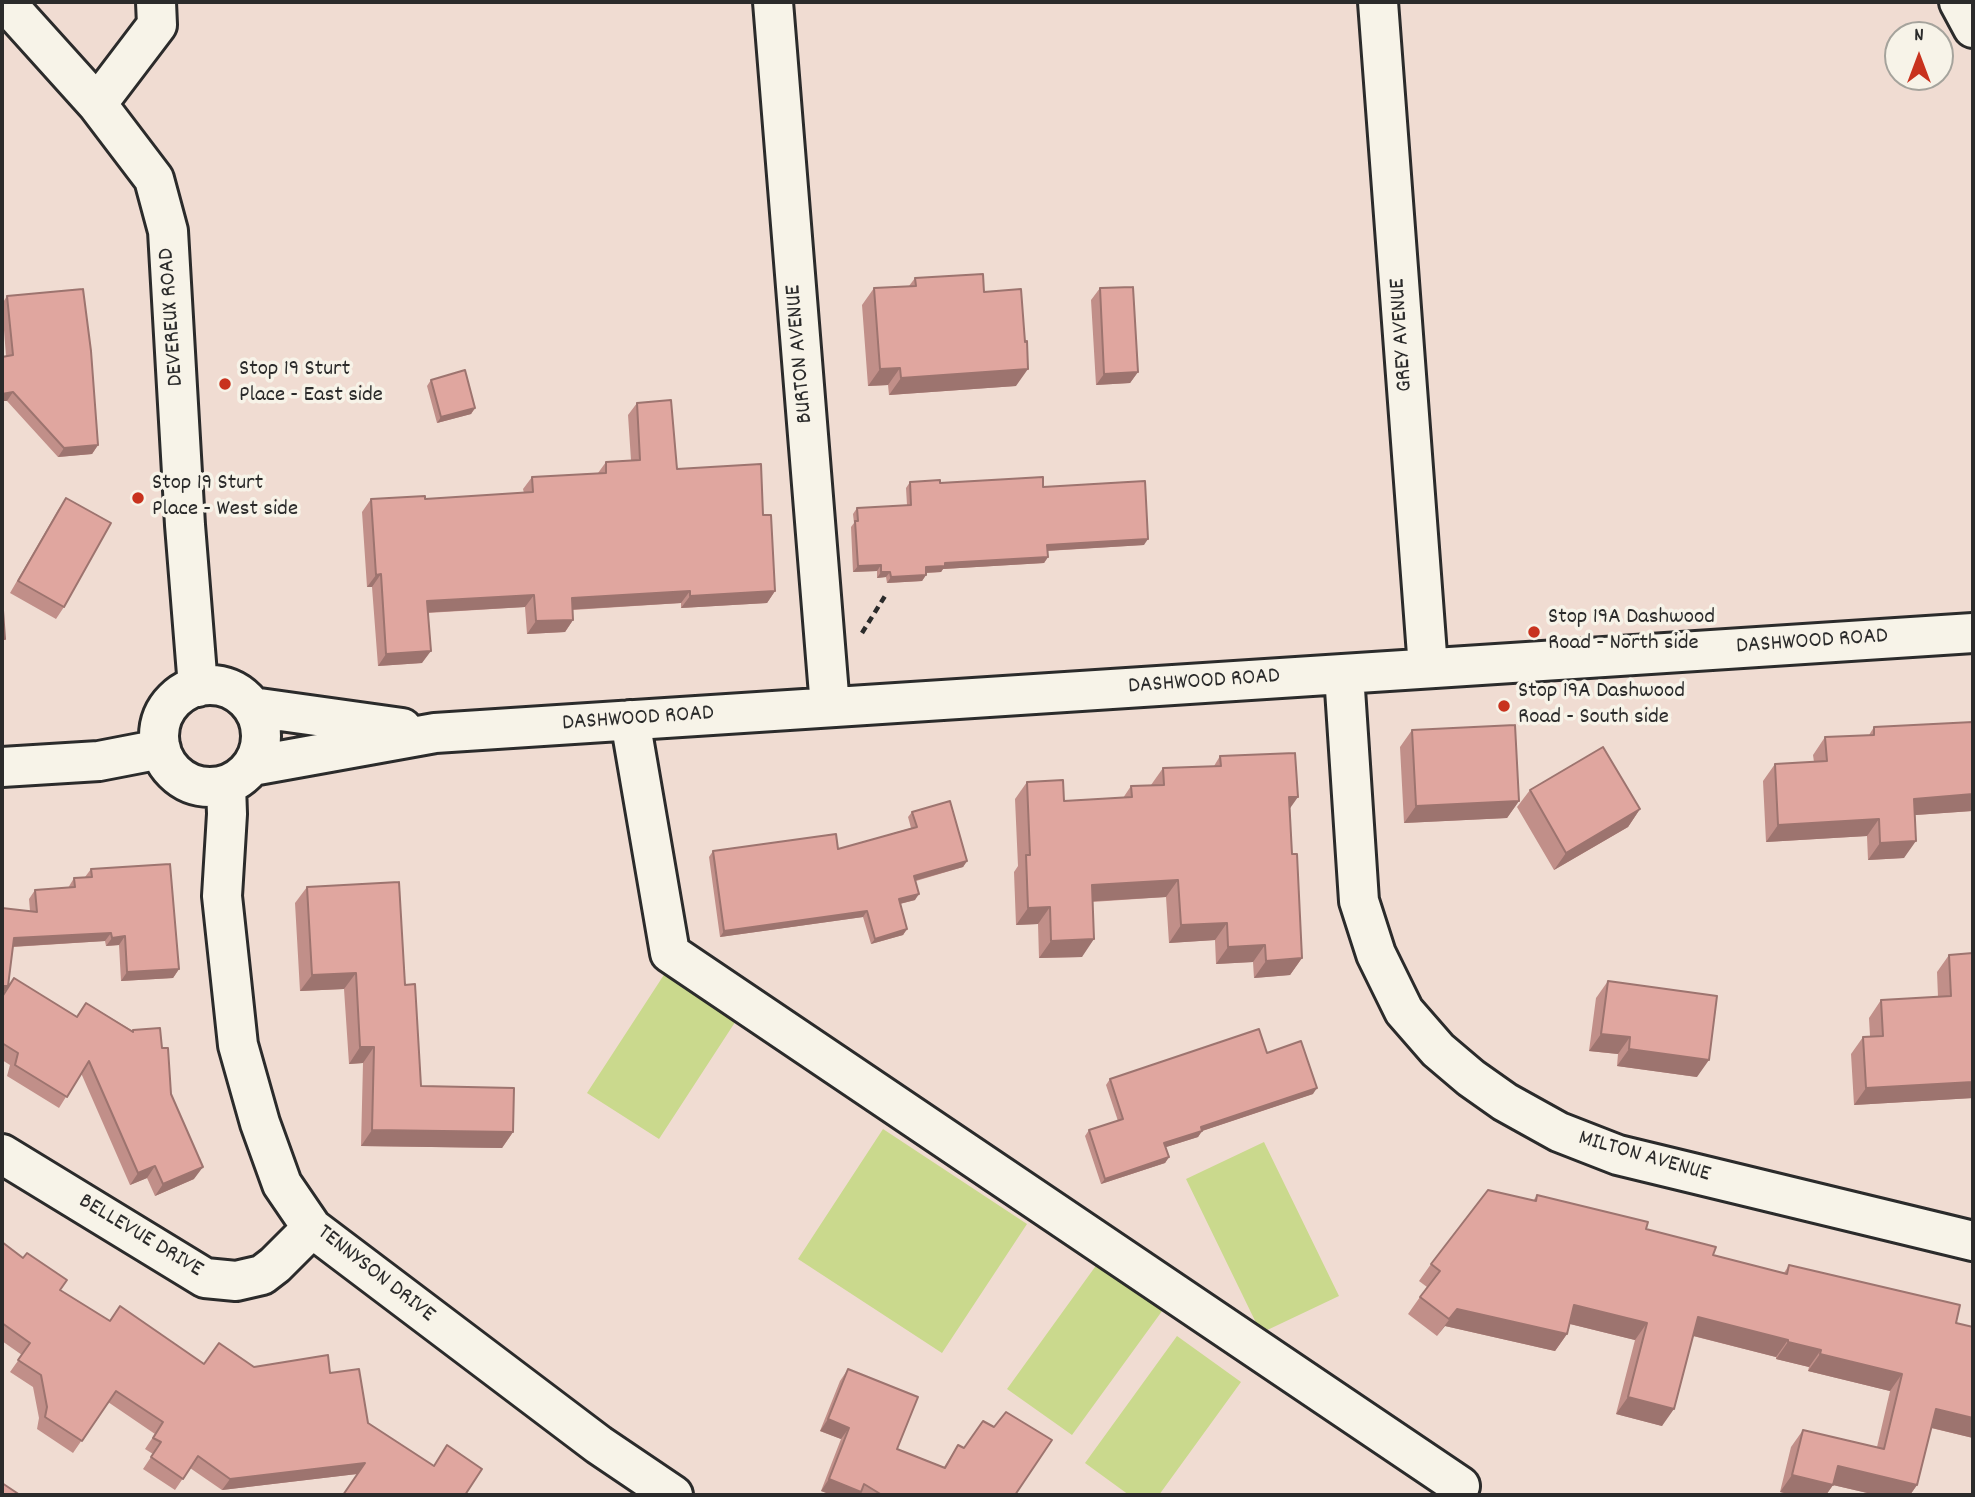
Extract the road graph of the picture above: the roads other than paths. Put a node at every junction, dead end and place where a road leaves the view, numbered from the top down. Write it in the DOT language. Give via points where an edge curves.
graph roads {
  1 [pos="5,2"];
  2 [pos="156,2"];
  3 [pos="773,2"];
  4 [pos="1378,2"];
  5 [pos="1959,2"];
  6 [pos="1973,28"];
  7 [pos="97,104"];
  8 [pos="1973,633"];
  9 [pos="1428,668"];
  10 [pos="1344,674"];
  11 [pos="198,687"];
  12 [pos="252,707"];
  13 [pos="830,707"];
  14 [pos="631,720"];
  15 [pos="435,733"];
  16 [pos="161,749"];
  17 [pos="2,767"];
  18 [pos="239,776"];
  19 [pos="2,1153"];
  20 [pos="312,1228"];
  21 [pos="1973,1241"];
  22 [pos="1460,1486"];
  23 [pos="673,1495"];
  1 -- 7 [label="street, DEVEREUX ROAD"];
  2 -- 7 [label="street" via="157,25"];
  3 -- 13 [label="street, BURTON AVENUE"];
  4 -- 9 [label="street, GREY AVENUE"];
  5 -- 6 [label="street"];
  7 -- 11 [label="street, DEVEREUX ROAD" via="154,179 167,231"];
  8 -- 9 [label="street, DASHWOOD ROAD"];
  9 -- 10 [label="street, DASHWOOD ROAD"];
  10 -- 13 [label="street, DASHWOOD ROAD"];
  10 -- 21 [label="street, MILTON AVENUE" via="1359,901 1376,954 1404,1011 1438,1050 1504,1102 1559,1132 1618,1155"];
  11 -- 12 [label="street" via="224,688"];
  11 -- 16 [label="street" via="183,693 163,717"];
  12 -- 15 [label="street"];
  12 -- 18 [label="street" via="259,721 259,752"];
  13 -- 14 [label="street, DASHWOOD ROAD"];
  14 -- 15 [label="street, DASHWOOD ROAD"];
  14 -- 22 [label="street" via="670,953"];
  15 -- 18 [label="street"];
  16 -- 17 [label="street" via="99,761"];
  16 -- 18 [label="street" via="167,764 193,784 209,787"];
  18 -- 20 [label="street, TENNYSON DRIVE" via="227,814 222,896 238,1045 282,1184"];
  19 -- 20 [label="street, BELLEVUE DRIVE" via="205,1278 236,1281 262,1275"];
  20 -- 23 [label="street, TENNYSON DRIVE" via="599,1445"];
}
